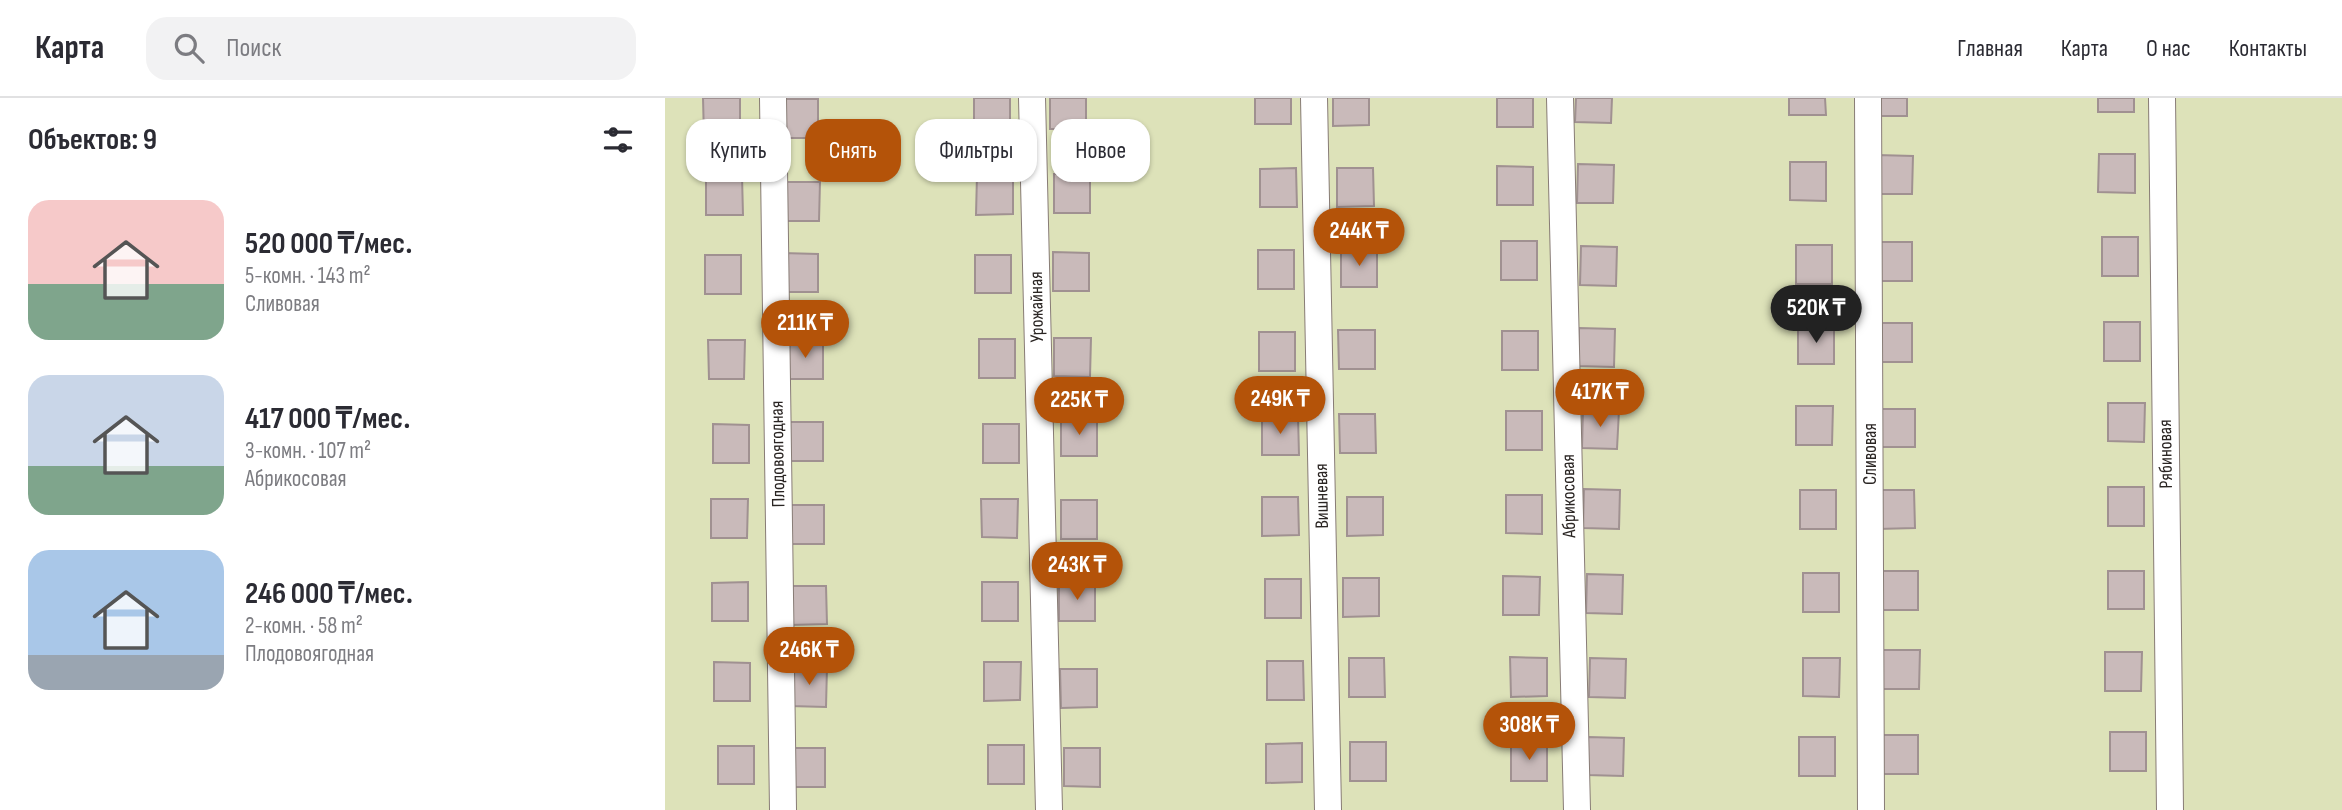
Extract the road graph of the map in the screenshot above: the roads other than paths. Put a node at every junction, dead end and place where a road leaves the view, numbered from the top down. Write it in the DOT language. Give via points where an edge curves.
graph roads {
  1 [pos="773,98"];
  2 [pos="1032,98"];
  3 [pos="1314,98"];
  4 [pos="1560,98"];
  5 [pos="1868,98"];
  6 [pos="2162,98"];
  7 [pos="783,810"];
  8 [pos="1049,810"];
  9 [pos="1328,810"];
  10 [pos="1577,810"];
  11 [pos="1871,810"];
  12 [pos="2171,810"];
  1 -- 7 [label="street, Плодовоягодная"];
  2 -- 8 [label="street, Урожайная"];
  3 -- 9 [label="street, Вишневая"];
  4 -- 10 [label="street, Абрикосовая"];
  5 -- 11 [label="street, Сливовая"];
  6 -- 12 [label="street, Рябиновая"];
}
